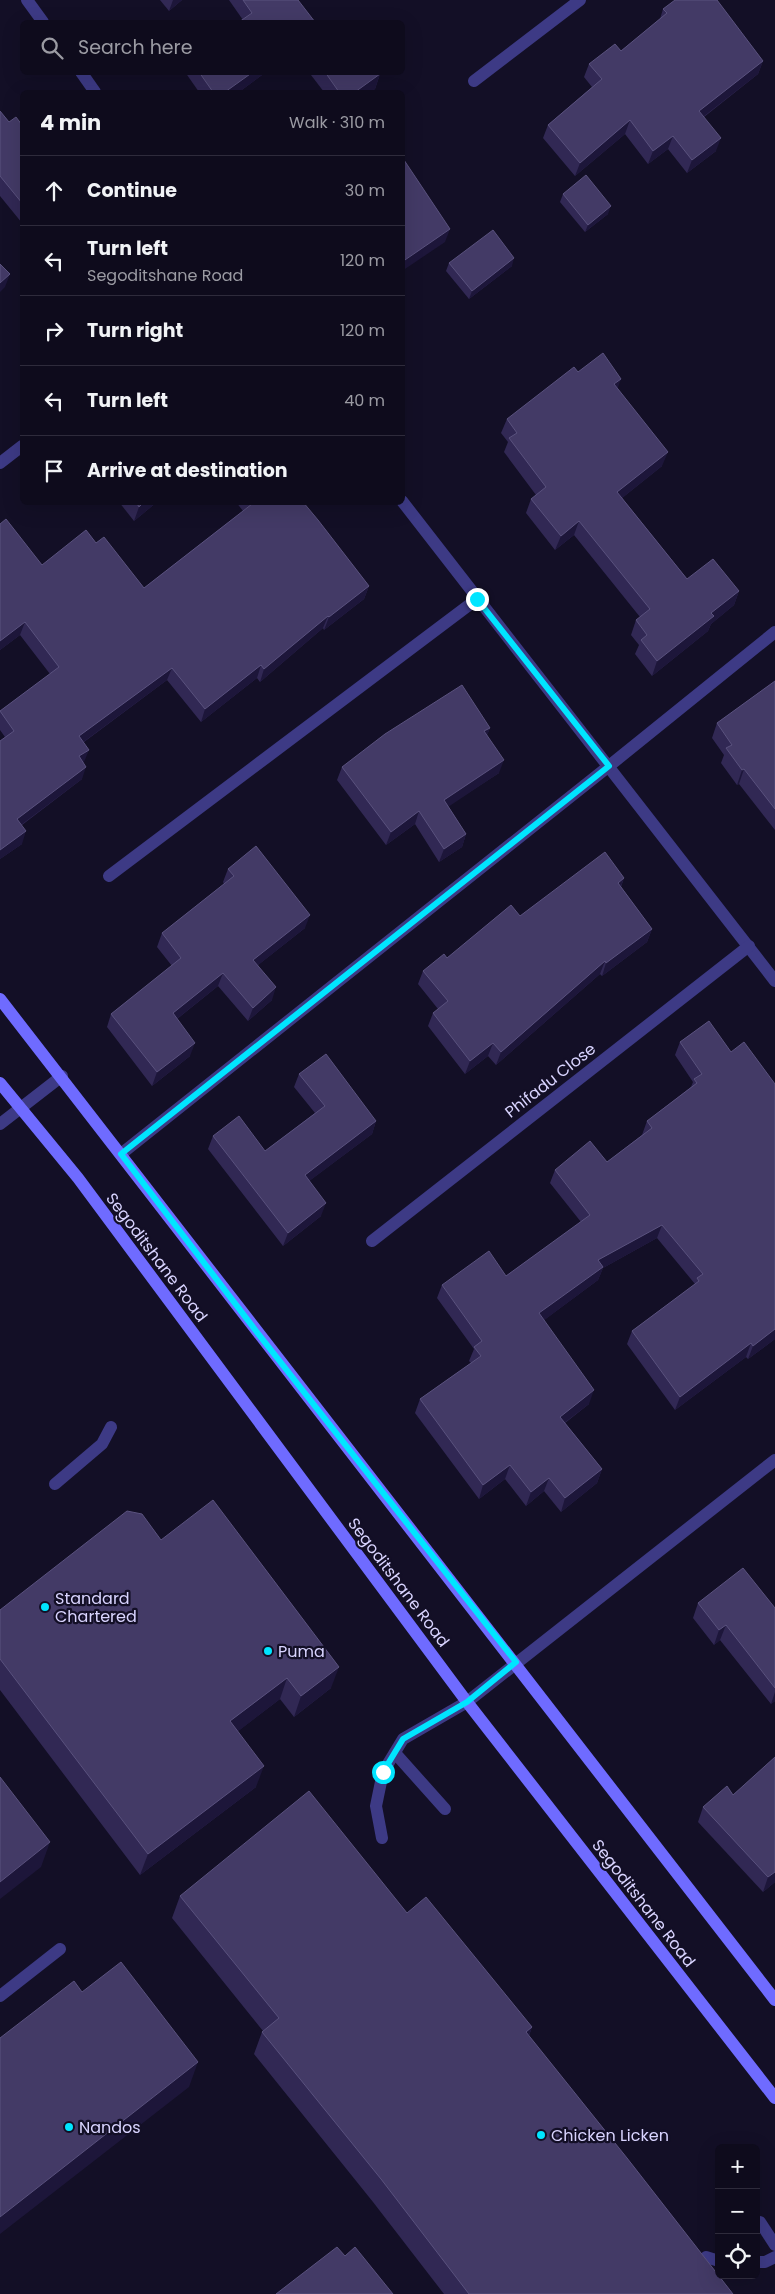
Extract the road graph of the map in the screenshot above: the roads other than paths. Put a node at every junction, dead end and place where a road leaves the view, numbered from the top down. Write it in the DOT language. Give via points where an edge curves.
graph roads {
  1 [pos="26,0"];
  2 [pos="580,0"];
  3 [pos="41,20"];
  4 [pos="82,75"];
  5 [pos="474,81"];
  6 [pos="94,90"];
  7 [pos="20,448"];
  8 [pos="0,463"];
  9 [pos="405,505"];
  10 [pos="477,599"];
  11 [pos="775,632"];
  12 [pos="609,766"];
  13 [pos="109,876"];
  14 [pos="749,946"];
  15 [pos="775,981"];
  16 [pos="0,999"];
  17 [pos="62,1076"];
  18 [pos="0,1082"];
  19 [pos="20,1109"];
  20 [pos="0,1124"];
  21 [pos="121,1154"];
  22 [pos="372,1241"];
  23 [pos="110,1427"];
  24 [pos="775,1460"];
  25 [pos="55,1484"];
  26 [pos="516,1662"];
  27 [pos="467,1702"];
  28 [pos="395,1753"];
  29 [pos="445,1809"];
  30 [pos="382,1838"];
  31 [pos="60,1949"];
  32 [pos="0,1996"];
  33 [pos="775,2000"];
  34 [pos="775,2098"];
  35 [pos="760,2222"];
  36 [pos="775,2245"];
  37 [pos="775,2257"];
  38 [pos="706,2258"];
  39 [pos="715,2259"];
  40 [pos="760,2262"];
  1 -- 3 [label="street"];
  2 -- 5 [label="street"];
  4 -- 6 [label="street"];
  7 -- 8 [label="street"];
  9 -- 10 [label="street"];
  10 -- 12 [label="street"];
  10 -- 13 [label="street"];
  11 -- 12 [label="street"];
  12 -- 14 [label="street"];
  12 -- 21 [label="street"];
  14 -- 15 [label="street"];
  14 -- 22 [label="street, Phifadu Close"];
  16 -- 17 [label="main road, Segoditshane Road"];
  17 -- 19 [label="street"];
  17 -- 21 [label="main road, Segoditshane Road"];
  18 -- 19 [label="main road, Segoditshane Road"];
  19 -- 20 [label="street"];
  19 -- 27 [label="main road, Segoditshane Road" via="78,1178"];
  21 -- 26 [label="main road, Segoditshane Road"];
  23 -- 25 [label="street" via="102,1444"];
  24 -- 26 [label="street"];
  26 -- 27 [label="street"];
  26 -- 33 [label="main road, Segoditshane Road"];
  27 -- 28 [label="street" via="403,1739"];
  27 -- 34 [label="main road, Segoditshane Road"];
  28 -- 29 [label="street"];
  28 -- 30 [label="street" via="383,1772 376,1806"];
  31 -- 32 [label="street"];
  35 -- 36 [label="street"];
  37 -- 40 [label="street"];
  38 -- 39 [label="street"];
}
